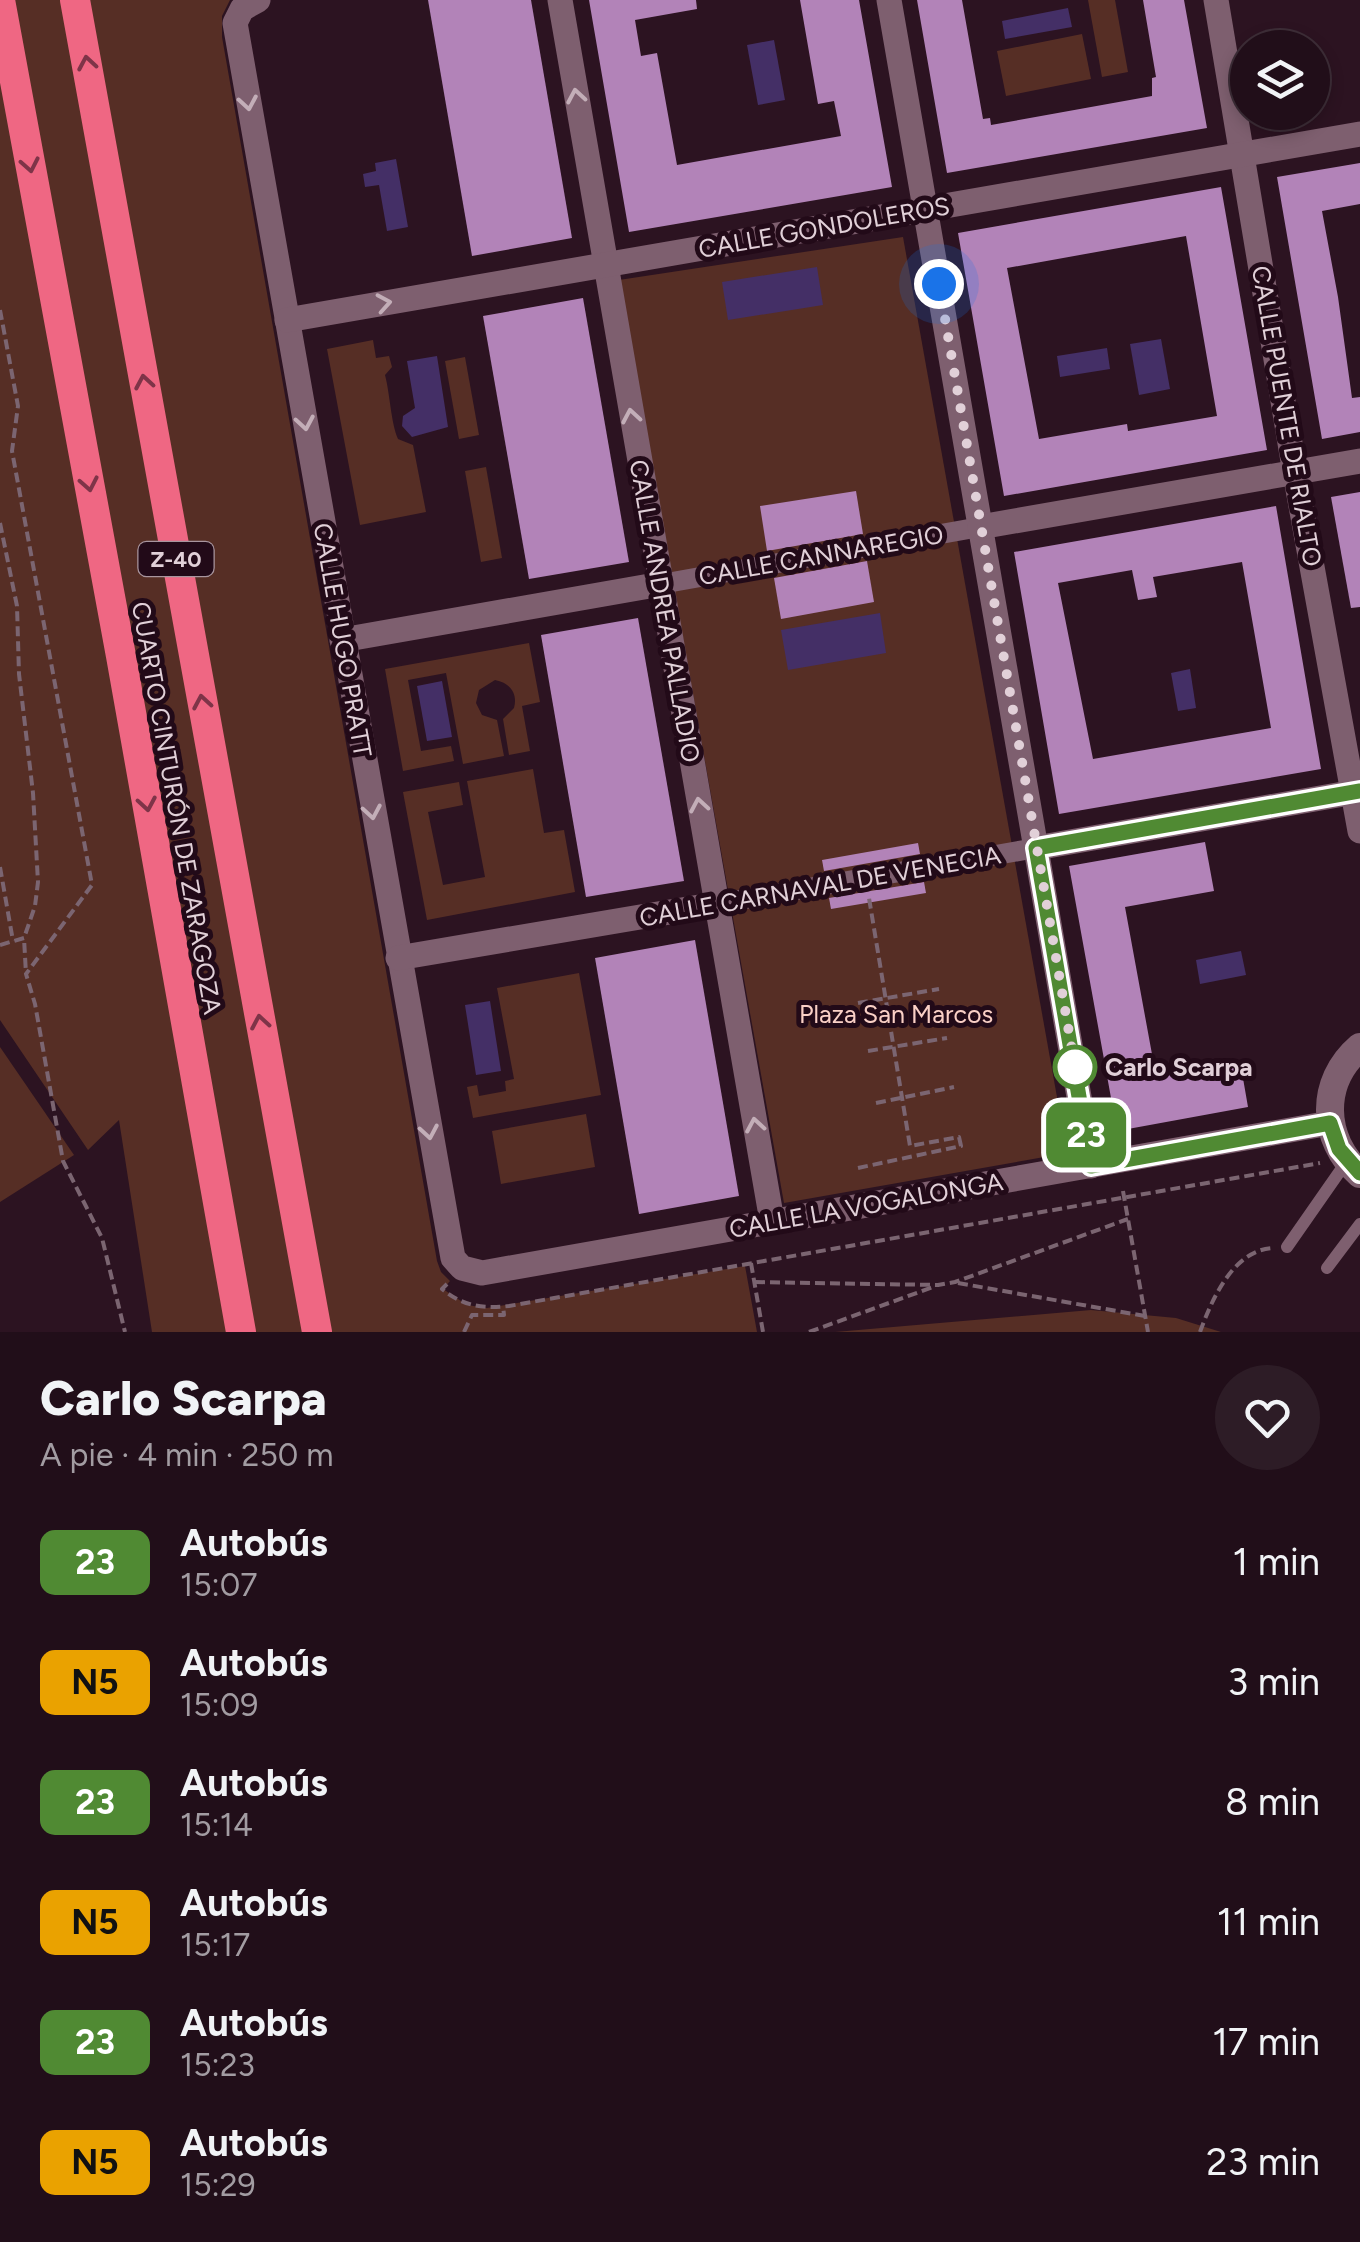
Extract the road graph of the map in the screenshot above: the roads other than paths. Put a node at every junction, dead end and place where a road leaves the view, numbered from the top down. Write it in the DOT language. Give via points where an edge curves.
graph roads {
  1 [pos="0,0"];
  2 [pos="75,0"];
  3 [pos="560,0"];
  4 [pos="889,0"];
  5 [pos="1216,0"];
  6 [pos="250,4"];
  7 [pos="1360,134"];
  8 [pos="1243,154"];
  9 [pos="927,209"];
  10 [pos="606,265"];
  11 [pos="288,320"];
  12 [pos="1360,461"];
  13 [pos="1296,473"];
  14 [pos="980,527"];
  15 [pos="660,584"];
  16 [pos="342,640"];
  17 [pos="1356,792"];
  18 [pos="1360,832"];
  19 [pos="1036,848"];
  20 [pos="716,904"];
  21 [pos="398,958"];
  22 [pos="1360,1048"];
  23 [pos="1330,1123"];
  24 [pos="1091,1166"];
  25 [pos="1342,1166"];
  26 [pos="772,1221"];
  27 [pos="1360,1224"];
  28 [pos="1287,1246"];
  29 [pos="1328,1268"];
  30 [pos="452,1270"];
  31 [pos="241,1332"];
  32 [pos="317,1332"];
  1 -- 31 [label="highway, CUARTO CINTURÓN DE ZARAGOZA / Z-40, one-way"];
  32 -- 2 [label="highway, CUARTO CINTURÓN DE ZARAGOZA / Z-40, one-way"];
  10 -- 3 [label="street, CALLE ANDREA PALLADIO, one-way"];
  4 -- 9 [label="street"];
  5 -- 8 [label="street, CALLE PUENTE DE RIALTO"];
  6 -- 11 [label="street, CALLE HUGO PRATT, one-way" via="234,24"];
  7 -- 8 [label="street, CALLE GONDOLEROS"];
  8 -- 9 [label="street, CALLE GONDOLEROS"];
  8 -- 13 [label="street, CALLE PUENTE DE RIALTO"];
  9 -- 10 [label="street, CALLE GONDOLEROS"];
  9 -- 14 [label="street"];
  11 -- 10 [label="street, CALLE GONDOLEROS, one-way"];
  15 -- 10 [label="street, CALLE ANDREA PALLADIO, one-way"];
  11 -- 16 [label="street, CALLE HUGO PRATT, one-way"];
  12 -- 13 [label="street, CALLE CANNAREGIO"];
  13 -- 14 [label="street, CALLE CANNAREGIO"];
  13 -- 17 [label="street, CALLE PUENTE DE RIALTO"];
  14 -- 15 [label="street, CALLE CANNAREGIO"];
  14 -- 19 [label="street"];
  15 -- 16 [label="street, CALLE CANNAREGIO"];
  20 -- 15 [label="street, CALLE ANDREA PALLADIO, one-way"];
  16 -- 21 [label="street, CALLE HUGO PRATT, one-way"];
  17 -- 18 [label="street, CALLE PUENTE DE RIALTO"];
  17 -- 19 [label="street, CALLE CARNAVAL DE VENECIA"];
  19 -- 20 [label="street, CALLE CARNAVAL DE VENECIA"];
  19 -- 24 [label="street"];
  20 -- 21 [label="street, CALLE CARNAVAL DE VENECIA"];
  26 -- 20 [label="street, CALLE ANDREA PALLADIO, one-way"];
  21 -- 30 [label="street, CALLE HUGO PRATT, one-way"];
  22 -- 23 [label="street" via="1332,1087"];
  23 -- 24 [label="street, CALLE LA VOGALONGA"];
  23 -- 25 [label="street"];
  24 -- 26 [label="street, CALLE LA VOGALONGA"];
  25 -- 28 [label="lane"];
  26 -- 30 [label="street, CALLE LA VOGALONGA" via="482,1273"];
  27 -- 29 [label="lane"];
}
